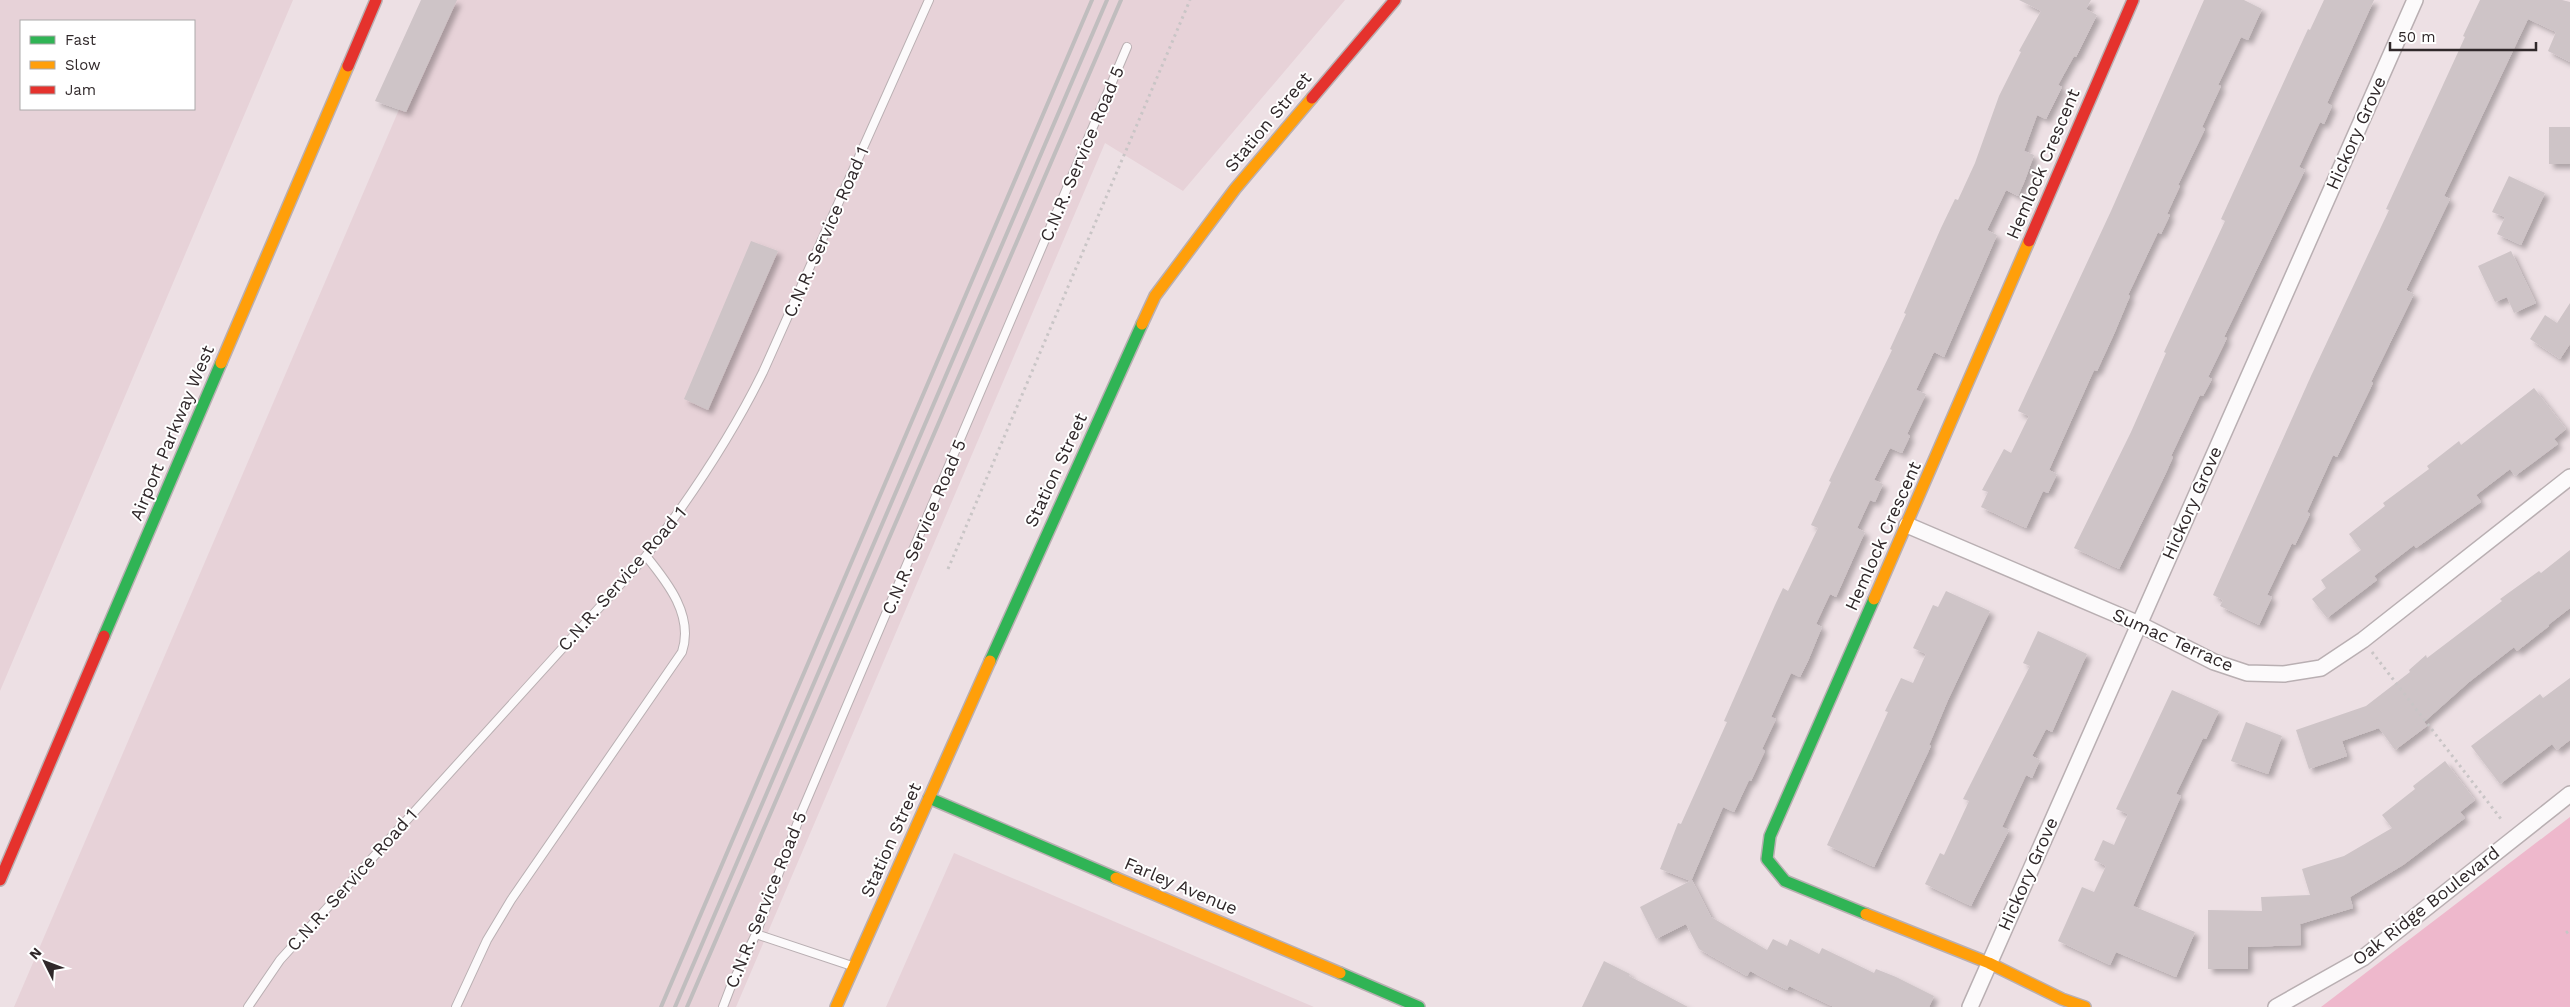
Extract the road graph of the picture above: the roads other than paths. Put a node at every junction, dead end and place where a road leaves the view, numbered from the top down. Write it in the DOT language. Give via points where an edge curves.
graph roads {
  1 [pos="376,0"];
  2 [pos="929,0"];
  3 [pos="1395,0"];
  4 [pos="2133,0"];
  5 [pos="2415,0"];
  6 [pos="1127,47"];
  7 [pos="2570,477"];
  8 [pos="1907,526"];
  9 [pos="646,556"];
  10 [pos="2139,624"];
  11 [pos="2570,794"];
  12 [pos="929,798"];
  13 [pos="0,880"];
  14 [pos="756,934"];
  15 [pos="1989,963"];
  16 [pos="854,966"];
  17 [pos="248,1007"];
  18 [pos="456,1007"];
  19 [pos="724,1007"];
  20 [pos="836,1007"];
  21 [pos="1419,1007"];
  22 [pos="1970,1007"];
  23 [pos="2085,1007"];
  24 [pos="2276,1007"];
  1 -- 13 [label="street, Airport Parkway West"];
  2 -- 9 [label="lane, C.N.R. Service Road 1" via="740,420 693,495"];
  3 -- 12 [label="street, Station Street" via="1235,188 1155,296"];
  4 -- 8 [label="street, Hemlock Crescent"];
  5 -- 10 [label="street, Hickory Grove"];
  6 -- 14 [label="lane, C.N.R. Service Road 5" via="802,811"];
  7 -- 10 [label="street, Sumac Terrace" via="2363,640 2321,668 2284,674 2248,673 2214,662"];
  8 -- 10 [label="street, Sumac Terrace"];
  8 -- 15 [label="street, Hemlock Crescent" via="1770,836 1767,859 1785,881"];
  9 -- 17 [label="lane, C.N.R. Service Road 1" via="280,960"];
  9 -- 18 [label="lane" via="666,580 685,619 686,642 682,652 511,900 487,940"];
  10 -- 15 [label="street, Hickory Grove"];
  11 -- 24 [label="street, Oak Ridge Boulevard" via="2363,958"];
  12 -- 16 [label="street, Station Street"];
  12 -- 21 [label="street, Farley Avenue"];
  14 -- 16 [label="lane"];
  14 -- 19 [label="lane, C.N.R. Service Road 5"];
  15 -- 22 [label="street, Hickory Grove"];
  15 -- 23 [label="street"];
  16 -- 20 [label="street, Station Street"];
}
